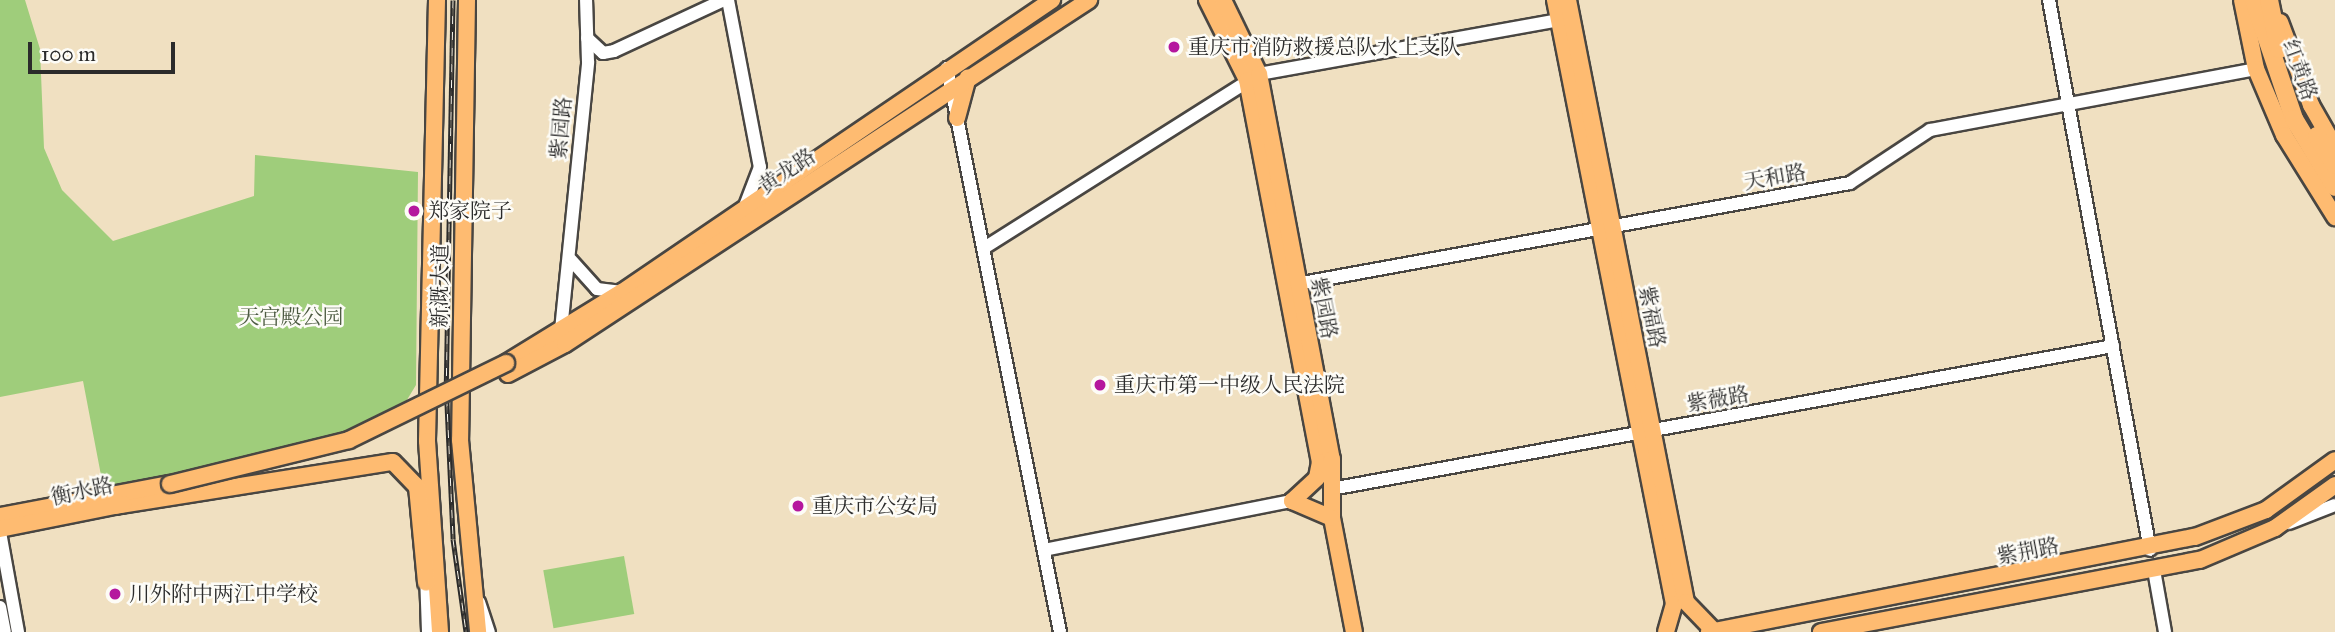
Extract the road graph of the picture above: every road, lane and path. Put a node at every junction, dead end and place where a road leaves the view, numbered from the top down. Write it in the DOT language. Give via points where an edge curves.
graph roads {
  1 [pos="437,0"];
  2 [pos="467,0"];
  3 [pos="586,0"];
  4 [pos="726,0"];
  5 [pos="1052,0"];
  6 [pos="1089,0"];
  7 [pos="1207,0"];
  8 [pos="1223,0"];
  9 [pos="1555,0"];
  10 [pos="1568,0"];
  11 [pos="2049,0"];
  12 [pos="2242,0"];
  13 [pos="2254,0"];
  14 [pos="2269,0"];
  15 [pos="2275,0"];
  16 [pos="1565,19"];
  17 [pos="2268,30"];
  18 [pos="587,38"];
  19 [pos="947,68"];
  20 [pos="2256,69"];
  21 [pos="970,75"];
  22 [pos="1253,77"];
  23 [pos="951,87"];
  24 [pos="2264,88"];
  25 [pos="2069,105"];
  26 [pos="957,118"];
  27 [pos="2335,147"];
  28 [pos="2335,165"];
  29 [pos="2335,187"];
  30 [pos="741,211"];
  31 [pos="2335,217"];
  32 [pos="1606,227"];
  33 [pos="2335,230"];
  34 [pos="984,248"];
  35 [pos="571,260"];
  36 [pos="1292,285"];
  37 [pos="622,292"];
  38 [pos="561,332"];
  39 [pos="2113,346"];
  40 [pos="507,368"];
  41 [pos="1646,431"];
  42 [pos="427,441"];
  43 [pos="2335,460"];
  44 [pos="2335,485"];
  45 [pos="171,488"];
  46 [pos="1331,489"];
  47 [pos="1292,501"];
  48 [pos="2335,505"];
  49 [pos="114,506"];
  50 [pos="0,516"];
  51 [pos="1332,518"];
  52 [pos="2275,528"];
  53 [pos="0,531"];
  54 [pos="1044,550"];
  55 [pos="2150,550"];
  56 [pos="2154,570"];
  57 [pos="470,572"];
  58 [pos="426,583"];
  59 [pos="0,607"];
  60 [pos="1712,631"];
  61 [pos="5,632"];
  62 [pos="18,632"];
  63 [pos="428,632"];
  64 [pos="440,632"];
  65 [pos="478,632"];
  66 [pos="489,632"];
  67 [pos="1060,632"];
  68 [pos="1354,632"];
  69 [pos="1666,632"];
  70 [pos="1821,632"];
  71 [pos="2165,632"];
  1 -- 42 [label="main road, 新溉大道"];
  2 -- 57 [label="main road, 新溉大道" via="460,440"];
  3 -- 18 [label="street, 紫园路"];
  4 -- 18 [label="street" via="614,51 603,53"];
  4 -- 30 [label="street" via="760,167"];
  5 -- 19 [label="main road, 黄龙路"];
  6 -- 21 [label="main road, 黄龙路"];
  7 -- 22 [label="main road, 紫园路"];
  8 -- 22 [label="main road, 紫园路"];
  9 -- 16 [label="main road, 紫福路"];
  10 -- 16 [label="main road, 紫福路"];
  11 -- 25 [label="street"];
  12 -- 20 [label="main road"];
  13 -- 17 [label="highway, 红黄路"];
  14 -- 17 [label="highway, 红黄路"];
  15 -- 27 [label="main road" via="2293,61"];
  16 -- 22 [label="street"];
  16 -- 32 [label="main road, 紫福路"];
  17 -- 28 [label="highway, 红黄路" via="2304,113"];
  17 -- 29 [label="highway, 红黄路" via="2294,119"];
  18 -- 35 [label="street, 紫园路"];
  19 -- 23 [label="street"];
  19 -- 30 [label="main road, 黄龙路"];
  20 -- 24 [label="main road"];
  20 -- 25 [label="street, 天和路"];
  21 -- 23 [label="main road, 黄龙路"];
  21 -- 26 [label="main road"];
  22 -- 34 [label="street"];
  22 -- 36 [label="main road, 紫园路"];
  23 -- 26 [label="street"];
  23 -- 40 [label="main road, 黄龙路" via="565,344"];
  24 -- 31 [label="main road"];
  24 -- 33 [label="main road" via="2278,142"];
  25 -- 32 [label="street, 天和路" via="1930,130 1850,183"];
  25 -- 39 [label="street"];
  26 -- 34 [label="street"];
  30 -- 37 [label="main road, 黄龙路"];
  32 -- 36 [label="street, 天和路"];
  32 -- 41 [label="main road, 紫福路"];
  34 -- 54 [label="street"];
  35 -- 37 [label="street" via="597,289"];
  35 -- 38 [label="street, 紫园路"];
  36 -- 46 [label="main road, 紫园路" via="1332,459"];
  36 -- 47 [label="main road, 紫园路" via="1320,462 1317,478"];
  37 -- 38 [label="main road, 黄龙路"];
  38 -- 40 [label="main road, 黄龙路"];
  39 -- 41 [label="street, 紫薇路"];
  39 -- 55 [label="street"];
  40 -- 45 [label="main road" via="353,447"];
  41 -- 46 [label="street, 紫薇路"];
  41 -- 60 [label="main road, 紫福路" via="1686,601"];
  41 -- 69 [label="main road, 紫福路" via="1674,604"];
  42 -- 58 [label="street, 新溉大道"];
  42 -- 64 [label="main road, 新溉大道"];
  43 -- 55 [label="main road, 紫荆路" via="2266,510"];
  44 -- 52 [label="main road, 紫荆路"];
  45 -- 49 [label="main road, 衡水路"];
  45 -- 50 [label="main road, 衡水路"];
  46 -- 51 [label="main road, 紫园路"];
  47 -- 51 [label="main road"];
  47 -- 54 [label="street"];
  48 -- 52 [label="street"];
  49 -- 53 [label="main road, 衡水路"];
  49 -- 58 [label="main road" via="393,462 417,487"];
  51 -- 68 [label="main road, 紫园路"];
  52 -- 56 [label="main road, 紫荆路" via="2200,560"];
  53 -- 62 [label="street"];
  54 -- 67 [label="street"];
  55 -- 60 [label="main road, 紫荆路"];
  56 -- 70 [label="main road, 紫荆路"];
  56 -- 71 [label="street"];
  57 -- 65 [label="main road, 新溉大道"];
  57 -- 66 [label="street, 新溉大道"];
  58 -- 63 [label="street, 新溉大道"];
  59 -- 61 [label="street"];
}
